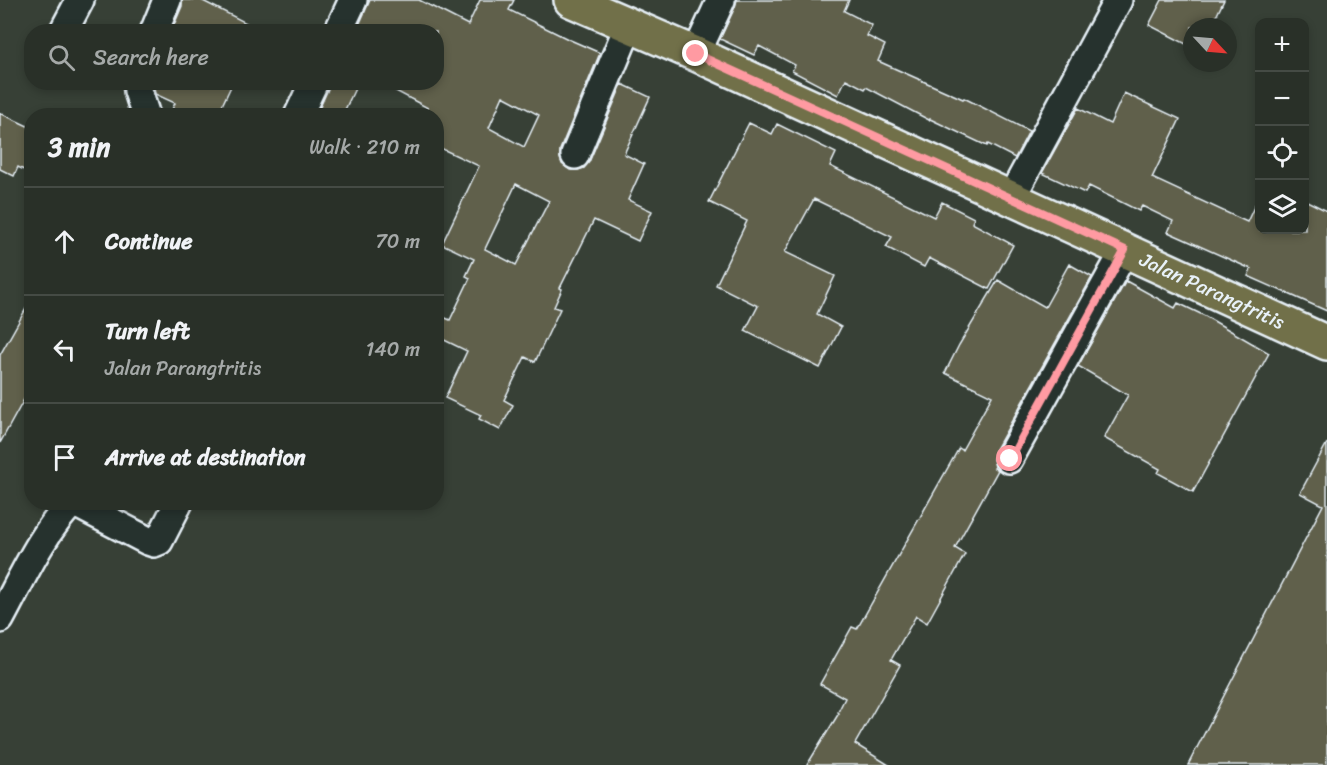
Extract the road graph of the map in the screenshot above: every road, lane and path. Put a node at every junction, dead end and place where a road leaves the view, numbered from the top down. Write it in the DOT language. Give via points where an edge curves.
graph roads {
  1 [pos="80,0"];
  2 [pos="167,0"];
  3 [pos="353,0"];
  4 [pos="571,0"];
  5 [pos="721,0"];
  6 [pos="1118,0"];
  7 [pos="67,24"];
  8 [pos="157,24"];
  9 [pos="342,24"];
  10 [pos="629,25"];
  11 [pos="696,54"];
  12 [pos="138,90"];
  13 [pos="310,90"];
  14 [pos="143,108"];
  15 [pos="302,108"];
  16 [pos="575,156"];
  17 [pos="1011,198"];
  18 [pos="1125,250"];
  19 [pos="1327,343"];
  20 [pos="1010,459"];
  21 [pos="64,510"];
  22 [pos="88,510"];
  23 [pos="175,510"];
  24 [pos="0,619"];
  1 -- 7 [label="street"];
  2 -- 8 [label="street"];
  3 -- 9 [label="street"];
  4 -- 10 [label="main road, Jalan Parangtritis"];
  5 -- 11 [label="street"];
  6 -- 17 [label="street"];
  10 -- 11 [label="main road, Jalan Parangtritis"];
  10 -- 16 [label="street"];
  11 -- 17 [label="main road, Jalan Parangtritis"];
  12 -- 14 [label="street"];
  13 -- 15 [label="street"];
  17 -- 18 [label="main road, Jalan Parangtritis"];
  18 -- 19 [label="main road, Jalan Parangtritis"];
  18 -- 20 [label="street"];
  21 -- 24 [label="street" via="47,532"];
  22 -- 23 [label="street" via="154,543 159,541"];
}
